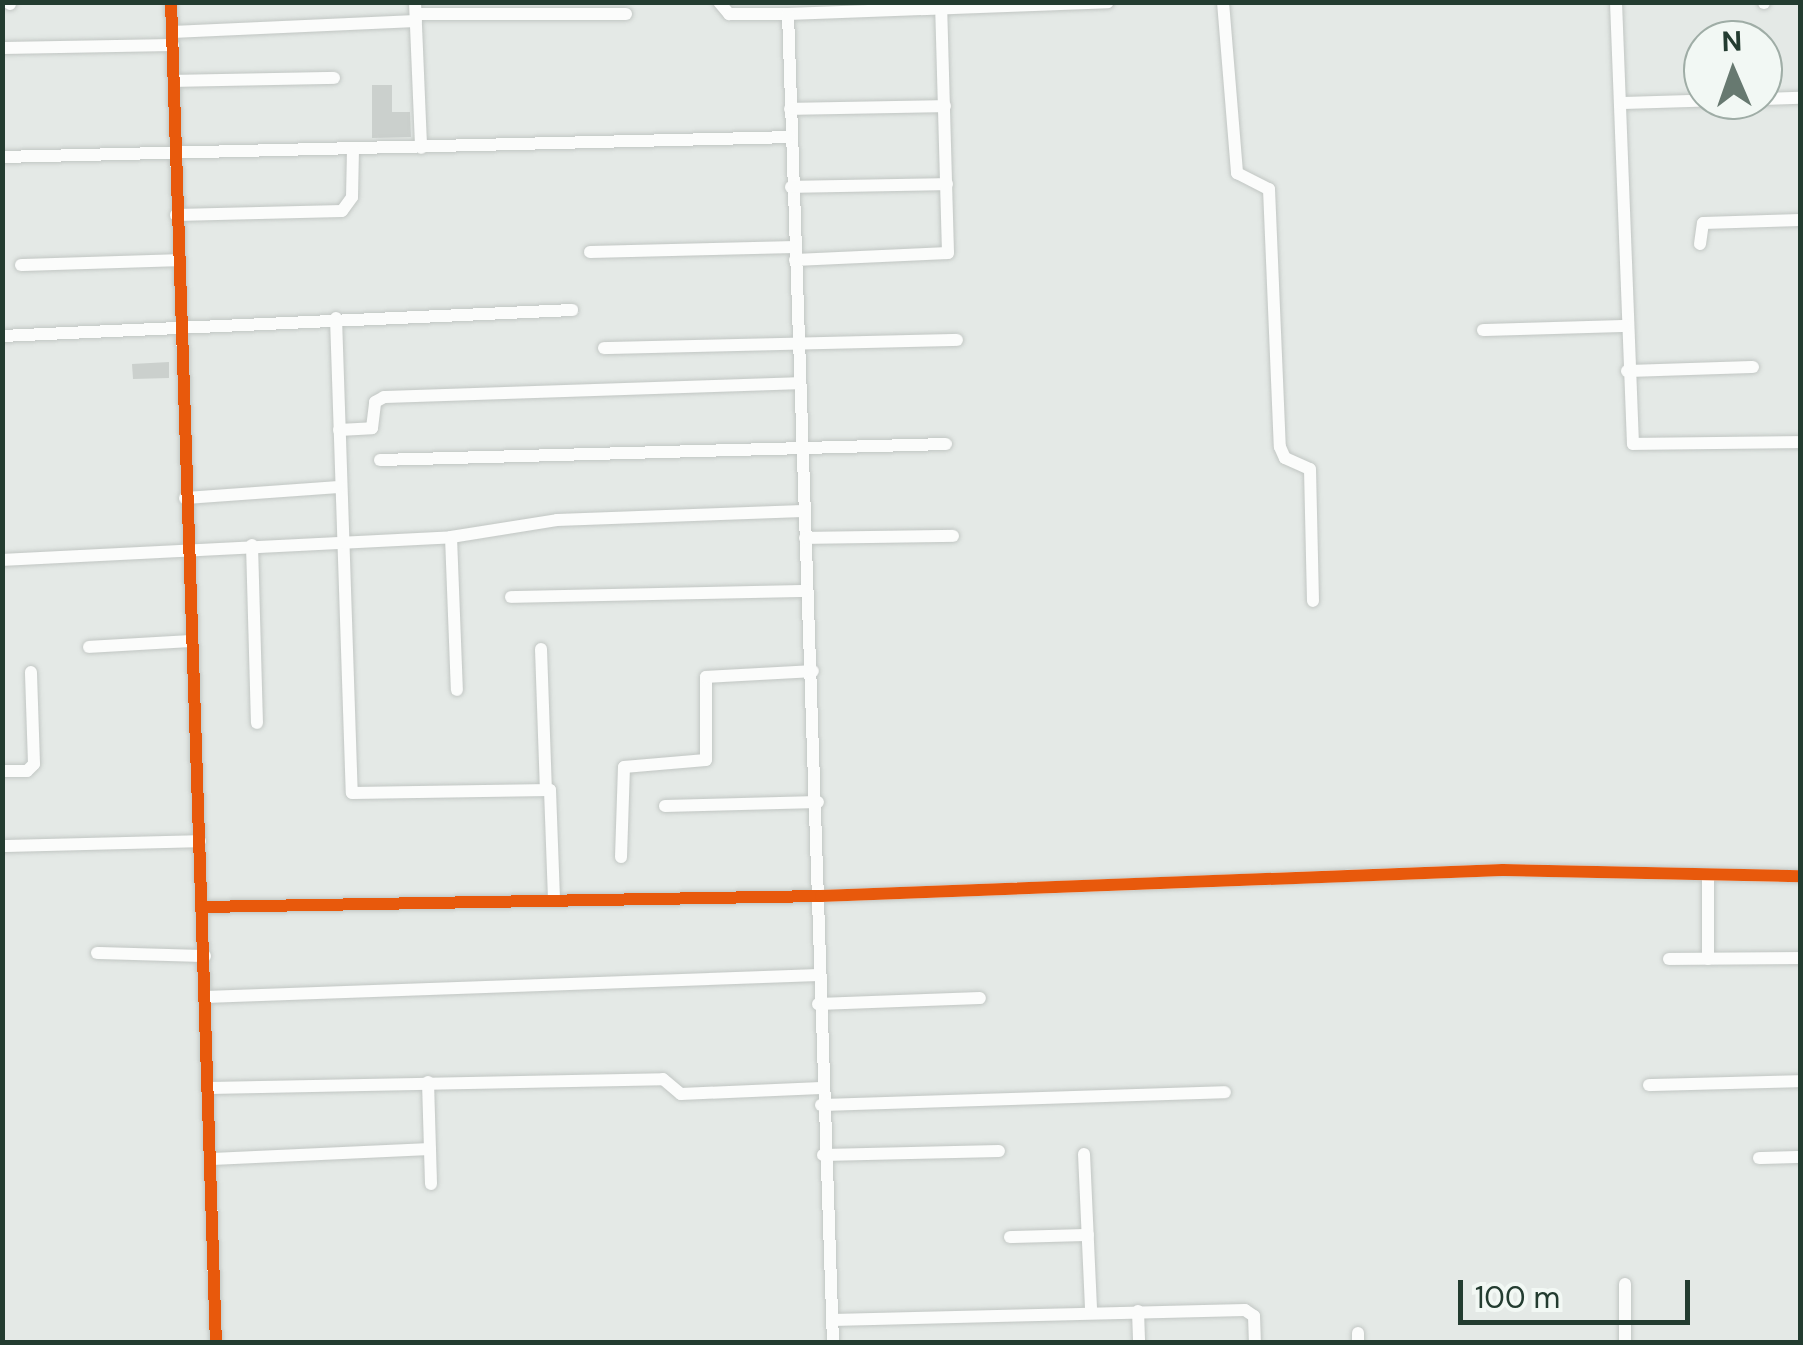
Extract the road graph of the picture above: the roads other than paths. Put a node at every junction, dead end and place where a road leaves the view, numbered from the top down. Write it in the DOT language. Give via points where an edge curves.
graph roads {
  1 [pos="170,2"];
  2 [pos="720,2"];
  3 [pos="1108,2"];
  4 [pos="1223,2"];
  5 [pos="1616,2"];
  6 [pos="941,7"];
  7 [pos="481,8"];
  8 [pos="846,8"];
  9 [pos="416,13"];
  10 [pos="626,14"];
  11 [pos="788,14"];
  12 [pos="173,38"];
  13 [pos="3,48"];
  14 [pos="334,78"];
  15 [pos="175,82"];
  16 [pos="1683,101"];
  17 [pos="1621,103"];
  18 [pos="945,106"];
  19 [pos="790,109"];
  20 [pos="790,137"];
  21 [pos="421,148"];
  22 [pos="353,150"];
  23 [pos="176,156"];
  24 [pos="2,158"];
  25 [pos="948,184"];
  26 [pos="791,187"];
  27 [pos="176,215"];
  28 [pos="1800,220"];
  29 [pos="1700,244"];
  30 [pos="590,252"];
  31 [pos="795,254"];
  32 [pos="177,260"];
  33 [pos="21,266"];
  34 [pos="572,310"];
  35 [pos="336,318"];
  36 [pos="179,325"];
  37 [pos="1625,326"];
  38 [pos="1483,330"];
  39 [pos="2,336"];
  40 [pos="797,340"];
  41 [pos="957,340"];
  42 [pos="604,348"];
  43 [pos="1754,366"];
  44 [pos="1627,371"];
  45 [pos="798,383"];
  46 [pos="338,430"];
  47 [pos="1800,442"];
  48 [pos="946,444"];
  49 [pos="801,445"];
  50 [pos="380,460"];
  51 [pos="340,487"];
  52 [pos="185,498"];
  53 [pos="803,511"];
  54 [pos="953,536"];
  55 [pos="451,537"];
  56 [pos="805,538"];
  57 [pos="340,543"];
  58 [pos="252,545"];
  59 [pos="187,549"];
  60 [pos="2,560"];
  61 [pos="807,592"];
  62 [pos="510,598"];
  63 [pos="1313,601"];
  64 [pos="190,640"];
  65 [pos="90,647"];
  66 [pos="541,649"];
  67 [pos="813,671"];
  68 [pos="31,672"];
  69 [pos="456,690"];
  70 [pos="256,723"];
  71 [pos="2,772"];
  72 [pos="546,789"];
  73 [pos="818,802"];
  74 [pos="665,806"];
  75 [pos="200,841"];
  76 [pos="2,846"];
  77 [pos="622,857"];
  78 [pos="1800,876"];
  79 [pos="1708,878"];
  80 [pos="821,896"];
  81 [pos="554,900"];
  82 [pos="204,907"];
  83 [pos="97,953"];
  84 [pos="205,956"];
  85 [pos="1800,958"];
  86 [pos="1669,959"];
  87 [pos="1708,959"];
  88 [pos="819,975"];
  89 [pos="205,997"];
  90 [pos="980,998"];
  91 [pos="818,1004"];
  92 [pos="1800,1081"];
  93 [pos="428,1082"];
  94 [pos="1649,1085"];
  95 [pos="209,1088"];
  96 [pos="820,1088"];
  97 [pos="1226,1092"];
  98 [pos="821,1105"];
  99 [pos="430,1149"];
  100 [pos="999,1151"];
  101 [pos="1084,1154"];
  102 [pos="823,1155"];
  103 [pos="1800,1156"];
  104 [pos="1759,1158"];
  105 [pos="212,1159"];
  106 [pos="431,1184"];
  107 [pos="1088,1235"];
  108 [pos="1010,1237"];
  109 [pos="1625,1284"];
  110 [pos="1090,1311"];
  111 [pos="1138,1311"];
  112 [pos="832,1320"];
  113 [pos="216,1342"];
  114 [pos="833,1342"];
  115 [pos="1139,1342"];
  116 [pos="1254,1342"];
  117 [pos="1625,1342"];
  1 -- 12 [label="street"];
  2 -- 11 [label="street" via="729,14"];
  3 -- 6 [label="street"];
  4 -- 63 [label="street" via="1237,173 1269,187 1280,447 1285,458 1310,468"];
  5 -- 17 [label="street"];
  6 -- 8 [label="street"];
  6 -- 18 [label="street"];
  7 -- 9 [label="street"];
  7 -- 10 [label="street"];
  8 -- 11 [label="street"];
  9 -- 12 [label="street"];
  9 -- 21 [label="street"];
  11 -- 19 [label="street"];
  12 -- 13 [label="street"];
  12 -- 15 [label="street"];
  14 -- 15 [label="street"];
  15 -- 23 [label="street"];
  16 -- 17 [label="street"];
  17 -- 37 [label="street"];
  18 -- 19 [label="street"];
  18 -- 25 [label="street"];
  19 -- 20 [label="street"];
  20 -- 21 [label="street"];
  20 -- 26 [label="street"];
  21 -- 22 [label="street"];
  22 -- 23 [label="street"];
  22 -- 27 [label="street" via="352,197 342,210"];
  23 -- 24 [label="street"];
  23 -- 27 [label="street"];
  25 -- 26 [label="street"];
  25 -- 31 [label="street" via="946,254"];
  26 -- 31 [label="street"];
  27 -- 32 [label="street"];
  28 -- 29 [label="street" via="1703,222"];
  30 -- 31 [label="street"];
  31 -- 40 [label="street"];
  32 -- 33 [label="street"];
  32 -- 36 [label="street"];
  34 -- 35 [label="street"];
  35 -- 36 [label="street"];
  35 -- 46 [label="street"];
  36 -- 39 [label="street"];
  36 -- 52 [label="street"];
  37 -- 38 [label="street"];
  37 -- 44 [label="street"];
  40 -- 41 [label="street"];
  40 -- 42 [label="street"];
  40 -- 45 [label="street"];
  43 -- 44 [label="street"];
  44 -- 47 [label="street" via="1636,447"];
  45 -- 46 [label="street" via="384,397 374,402 372,428"];
  45 -- 49 [label="street"];
  46 -- 51 [label="street"];
  48 -- 49 [label="street"];
  49 -- 50 [label="street"];
  49 -- 53 [label="street"];
  51 -- 52 [label="street"];
  51 -- 57 [label="street"];
  52 -- 59 [label="street"];
  53 -- 55 [label="street" via="557,520"];
  53 -- 56 [label="street"];
  54 -- 56 [label="street"];
  55 -- 57 [label="street"];
  55 -- 69 [label="street"];
  56 -- 61 [label="street"];
  57 -- 58 [label="street"];
  57 -- 72 [label="street" via="353,795"];
  58 -- 59 [label="street"];
  58 -- 70 [label="street"];
  59 -- 60 [label="street"];
  59 -- 64 [label="street"];
  61 -- 62 [label="street"];
  61 -- 67 [label="street"];
  64 -- 65 [label="street"];
  64 -- 75 [label="street"];
  66 -- 72 [label="street"];
  67 -- 73 [label="street"];
  67 -- 77 [label="street" via="706,678 706,760 624,767"];
  68 -- 71 [label="street" via="34,764"];
  72 -- 81 [label="street"];
  73 -- 74 [label="street"];
  73 -- 80 [label="street"];
  75 -- 76 [label="street"];
  75 -- 82 [label="street"];
  78 -- 79 [label="street"];
  79 -- 80 [label="street" via="1503,870"];
  79 -- 87 [label="street"];
  80 -- 81 [label="street"];
  80 -- 88 [label="street"];
  81 -- 82 [label="street"];
  82 -- 84 [label="street"];
  83 -- 84 [label="street"];
  84 -- 89 [label="street"];
  85 -- 87 [label="street"];
  86 -- 87 [label="street"];
  88 -- 89 [label="street"];
  88 -- 91 [label="street"];
  89 -- 95 [label="street"];
  90 -- 91 [label="street"];
  91 -- 96 [label="street"];
  92 -- 94 [label="street"];
  93 -- 95 [label="street"];
  93 -- 96 [label="street" via="662,1079 681,1094"];
  93 -- 99 [label="street"];
  95 -- 105 [label="street"];
  96 -- 98 [label="street"];
  97 -- 98 [label="street"];
  98 -- 102 [label="street"];
  99 -- 105 [label="street"];
  99 -- 106 [label="street"];
  100 -- 102 [label="street"];
  101 -- 107 [label="street"];
  102 -- 112 [label="street"];
  103 -- 104 [label="street"];
  105 -- 113 [label="street"];
  107 -- 108 [label="street"];
  107 -- 110 [label="street"];
  109 -- 117 [label="street"];
  110 -- 111 [label="street"];
  110 -- 112 [label="street"];
  111 -- 115 [label="street"];
  111 -- 116 [label="street" via="1247,1310 1254,1316"];
  112 -- 114 [label="street"];
}
